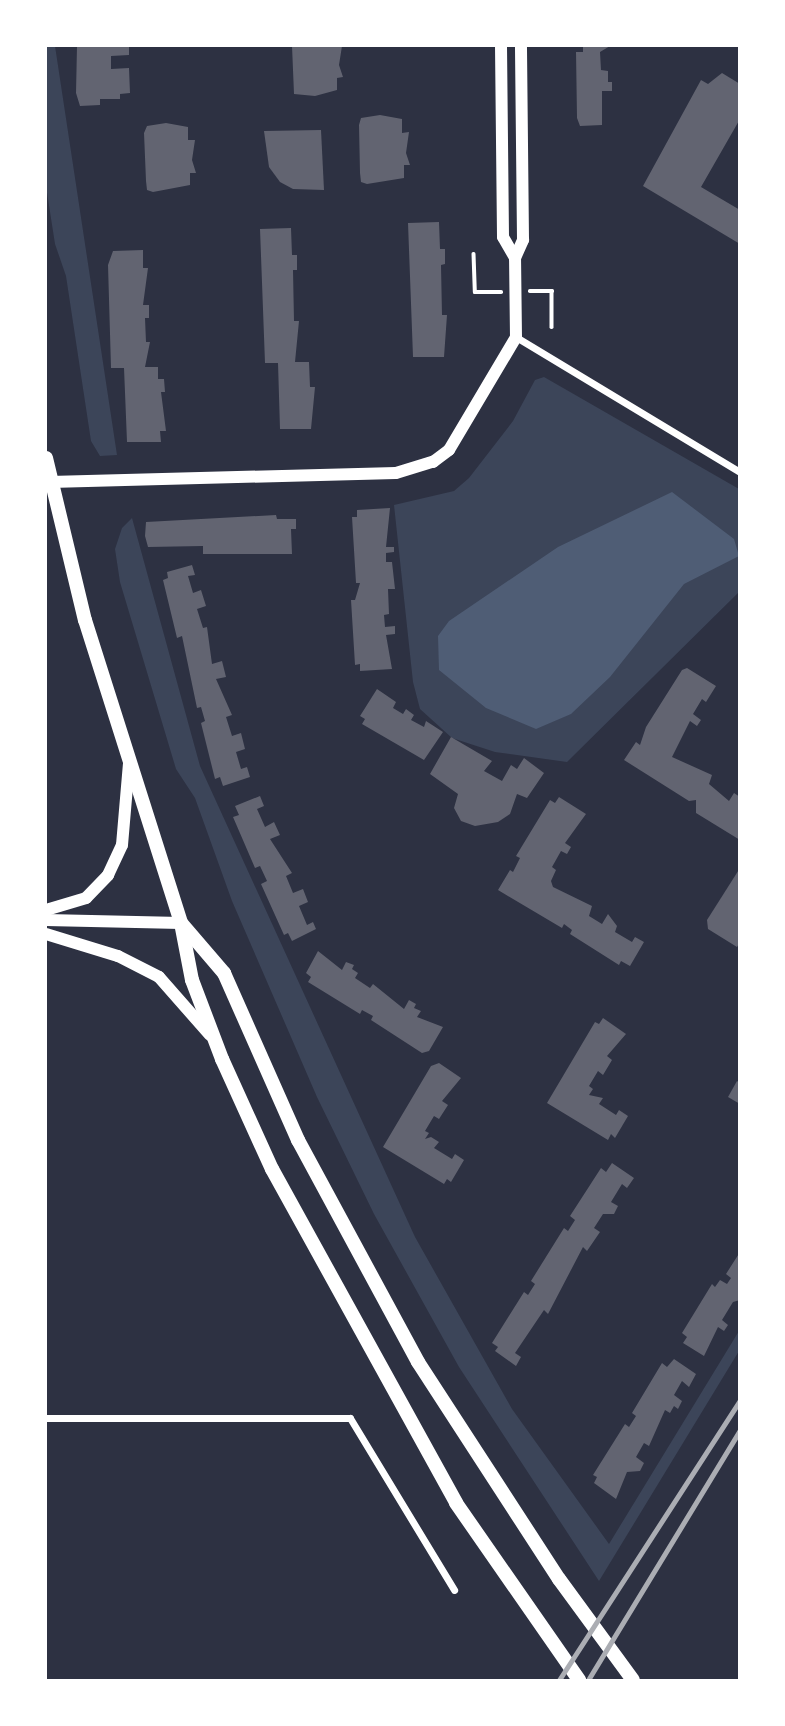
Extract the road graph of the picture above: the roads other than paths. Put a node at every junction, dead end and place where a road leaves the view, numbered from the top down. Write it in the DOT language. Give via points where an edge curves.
graph roads {
  1 [pos="501,46"];
  2 [pos="521,46"];
  3 [pos="515,258"];
  4 [pos="516,337"];
  5 [pos="46,458"];
  6 [pos="740,472"];
  7 [pos="50,482"];
  8 [pos="129,764"];
  9 [pos="46,910"];
  10 [pos="46,920"];
  11 [pos="181,923"];
  12 [pos="46,934"];
  13 [pos="215,1041"];
  14 [pos="46,1418"];
  15 [pos="454,1590"];
  16 [pos="579,1681"];
  17 [pos="633,1681"];
  1 -- 3 [label="street" via="503,237"];
  2 -- 3 [label="street" via="523,240"];
  3 -- 4 [label="street"];
  4 -- 6 [label="street"];
  4 -- 7 [label="street" via="449,450 414,470"];
  5 -- 7 [label="main road"];
  7 -- 8 [label="main road" via="85,620"];
  8 -- 9 [label="street" via="122,845 108,875 86,898"];
  8 -- 11 [label="main road"];
  10 -- 11 [label="street"];
  11 -- 13 [label="main road" via="192,980"];
  11 -- 17 [label="main road" via="224,972 299,1140 363,1268 489,1473"];
  12 -- 13 [label="street" via="118,956 159,977"];
  13 -- 16 [label="main road" via="272,1169 457,1503"];
  14 -- 15 [label="street" via="350,1418"];
}
